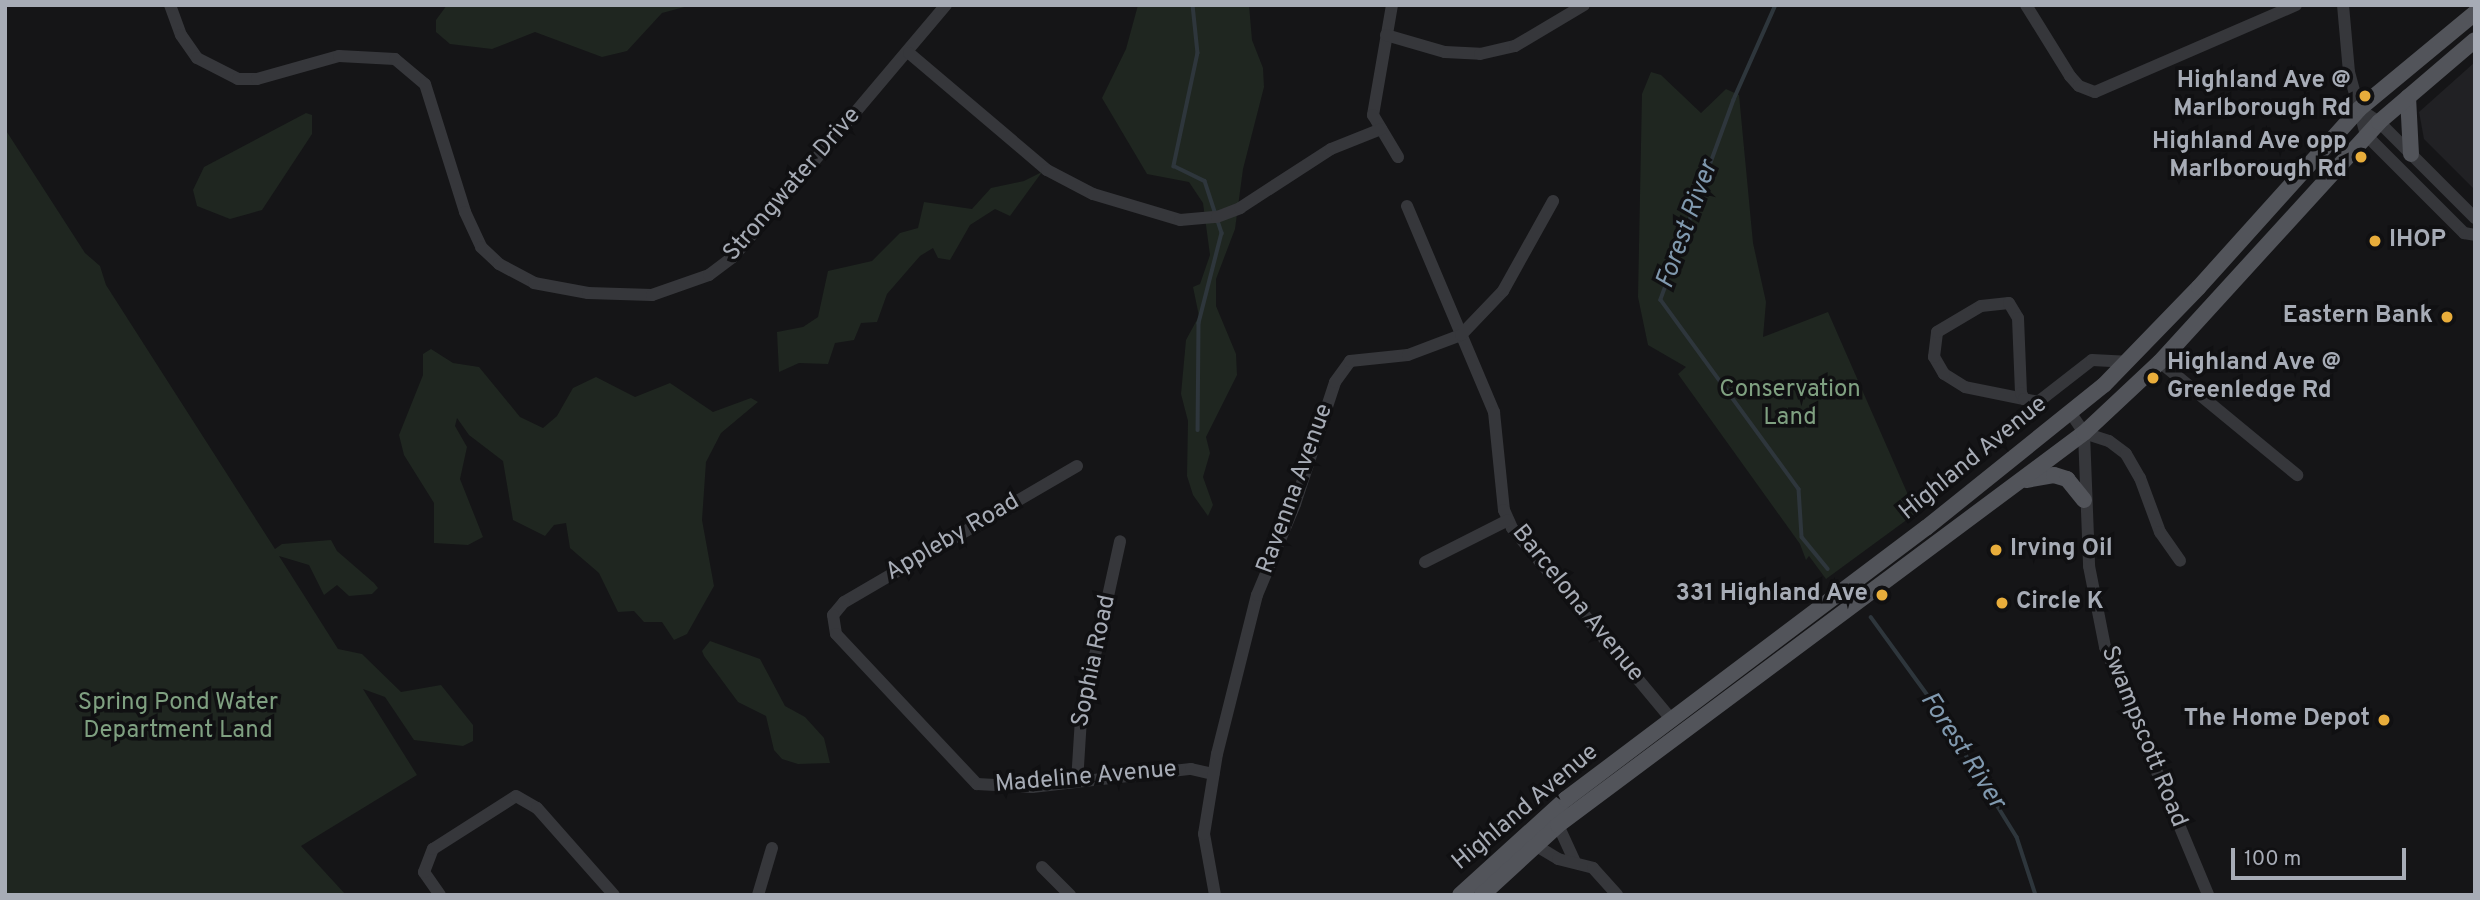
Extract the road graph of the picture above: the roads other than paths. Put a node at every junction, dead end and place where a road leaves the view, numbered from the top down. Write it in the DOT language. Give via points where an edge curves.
graph roads {
  1 [pos="170,5"];
  2 [pos="946,5"];
  3 [pos="1392,5"];
  4 [pos="1584,5"];
  5 [pos="2026,5"];
  6 [pos="2296,5"];
  7 [pos="2343,5"];
  8 [pos="2475,13"];
  9 [pos="1386,34"];
  10 [pos="2475,40"];
  11 [pos="909,53"];
  12 [pos="2408,97"];
  13 [pos="2359,109"];
  14 [pos="2379,122"];
  15 [pos="1381,129"];
  16 [pos="2366,135"];
  17 [pos="2411,154"];
  18 [pos="1398,157"];
  19 [pos="1553,201"];
  20 [pos="1407,206"];
  21 [pos="2475,218"];
  22 [pos="2475,234"];
  23 [pos="1461,335"];
  24 [pos="2126,362"];
  25 [pos="2160,362"];
  26 [pos="2024,399"];
  27 [pos="2070,412"];
  28 [pos="2084,433"];
  29 [pos="1076,466"];
  30 [pos="2297,475"];
  31 [pos="2017,483"];
  32 [pos="2084,500"];
  33 [pos="1508,520"];
  34 [pos="1120,541"];
  35 [pos="2180,561"];
  36 [pos="1426,562"];
  37 [pos="832,614"];
  38 [pos="1671,719"];
  39 [pos="1213,774"];
  40 [pos="1077,782"];
  41 [pos="1558,825"];
  42 [pos="1535,845"];
  43 [pos="772,848"];
  44 [pos="1575,862"];
  45 [pos="1042,867"];
  46 [pos="440,895"];
  47 [pos="614,895"];
  48 [pos="758,895"];
  49 [pos="1070,895"];
  50 [pos="1215,895"];
  51 [pos="1460,895"];
  52 [pos="1482,895"];
  53 [pos="1618,895"];
  54 [pos="2208,895"];
  1 -- 11 [label="street, Strongwater Drive" via="181,35 197,58 238,79 257,79 339,56 395,59 425,84 465,212 481,247 517,278 588,293 652,295 709,275 733,257"];
  2 -- 11 [label="street, Strongwater Drive"];
  3 -- 9 [label="street"];
  4 -- 9 [label="street" via="1516,46 1480,54 1444,52"];
  5 -- 6 [label="street" via="2070,76 2088,91 2106,89"];
  7 -- 13 [label="street" via="2348,72"];
  8 -- 13 [label="main road, Highland Avenue"];
  9 -- 15 [label="street" via="1373,116"];
  10 -- 12 [label="main road, Highland Avenue"];
  11 -- 15 [label="street" via="1047,170 1136,211 1180,220 1217,217 1240,208 1331,149"];
  12 -- 14 [label="main road, Highland Avenue"];
  12 -- 17 [label="main road"];
  13 -- 14 [label="street"];
  13 -- 16 [label="street"];
  13 -- 24 [label="main road, Highland Avenue"];
  14 -- 16 [label="main road, Highland Avenue"];
  14 -- 17 [label="street"];
  15 -- 18 [label="street"];
  16 -- 22 [label="street" via="2464,233"];
  16 -- 25 [label="main road, Highland Avenue"];
  17 -- 21 [label="street"];
  19 -- 23 [label="street, Ravenna Avenue" via="1503,291"];
  20 -- 23 [label="street, Barcelona Avenue"];
  23 -- 33 [label="street, Barcelona Avenue" via="1494,412"];
  23 -- 39 [label="street, Ravenna Avenue" via="1408,355 1360,358 1342,369 1257,595"];
  24 -- 26 [label="street" via="2092,360 2047,398"];
  24 -- 27 [label="main road, Highland Avenue"];
  25 -- 28 [label="main road, Highland Avenue"];
  25 -- 30 [label="street"];
  26 -- 26 [label="street" via="1965,387 1944,374 1934,356 1937,332 1981,306 2008,303 2018,318 2018,383"];
  27 -- 28 [label="street"];
  27 -- 38 [label="main road, Highland Avenue" via="1926,528"];
  28 -- 31 [label="main road, Highland Avenue"];
  28 -- 32 [label="street, Swampscott Road"];
  28 -- 35 [label="street" via="2109,441 2126,454 2160,531"];
  29 -- 37 [label="street, Appleby Road" via="844,602"];
  31 -- 32 [label="main road" via="2053,475 2067,479"];
  31 -- 41 [label="main road, Highland Avenue"];
  32 -- 54 [label="street, Swampscott Road" via="2092,597 2105,648"];
  33 -- 36 [label="street"];
  33 -- 38 [label="street, Barcelona Avenue"];
  34 -- 40 [label="street, Sophia Road" via="1081,719"];
  37 -- 40 [label="street, Madeline Avenue" via="831,624 844,646 969,779 998,788"];
  38 -- 51 [label="main road, Highland Avenue" via="1535,825"];
  39 -- 40 [label="street, Madeline Avenue" via="1191,769"];
  39 -- 50 [label="street, Ravenna Avenue" via="1204,834"];
  41 -- 42 [label="main road, Highland Avenue"];
  41 -- 44 [label="street"];
  42 -- 44 [label="street"];
  42 -- 52 [label="main road, Highland Avenue"];
  43 -- 48 [label="street"];
  44 -- 53 [label="street" via="1593,868"];
  45 -- 49 [label="street"];
  46 -- 47 [label="street" via="423,866 442,840 505,801 523,797"];
}
